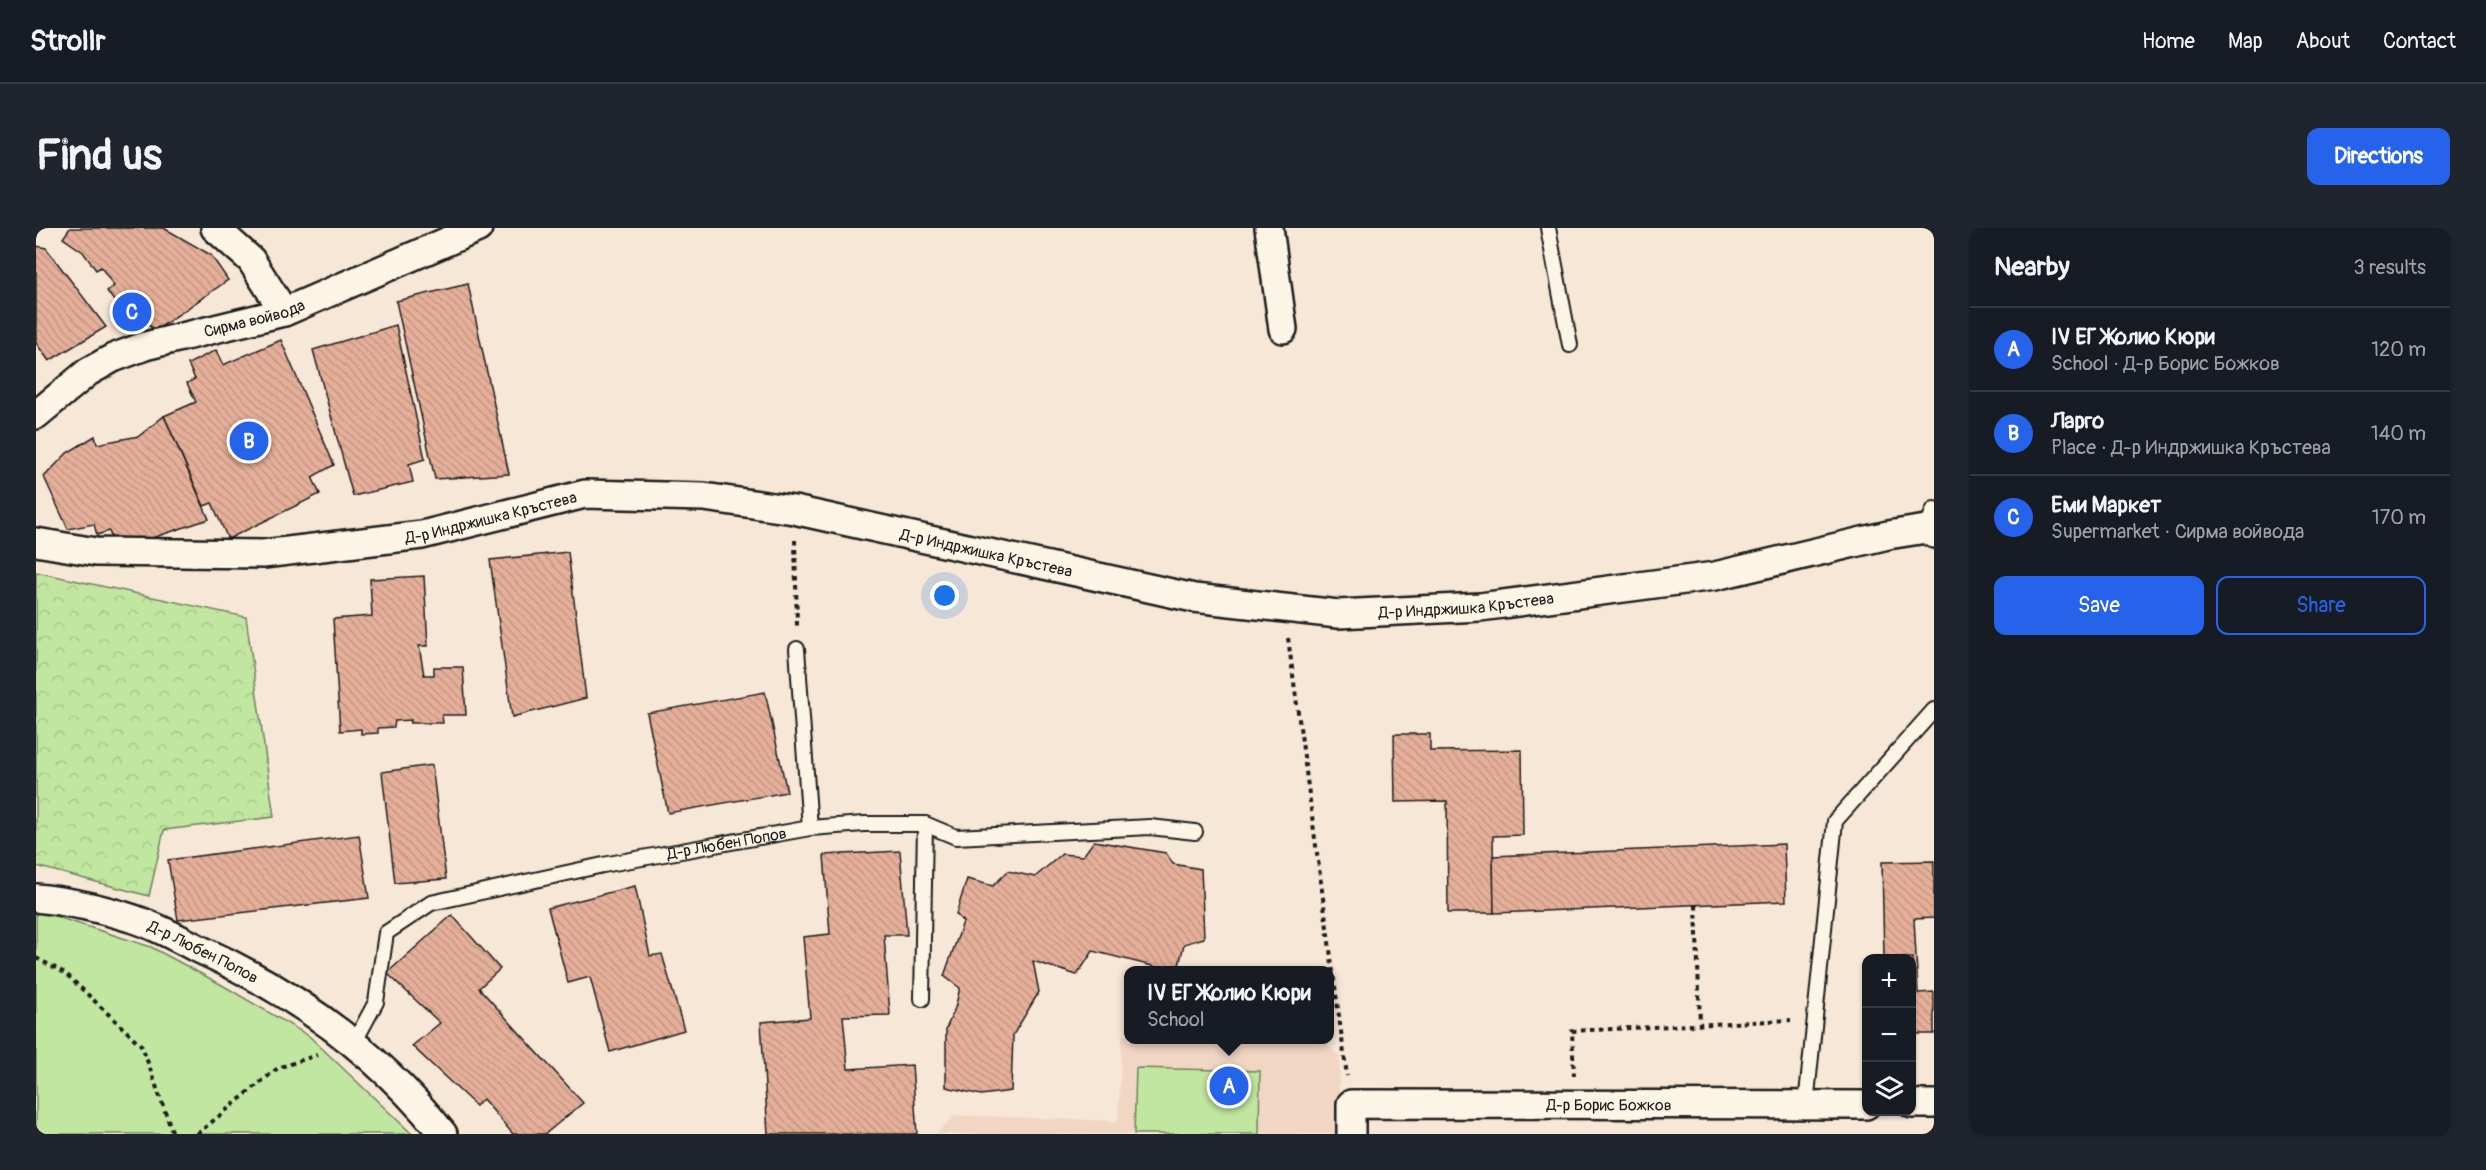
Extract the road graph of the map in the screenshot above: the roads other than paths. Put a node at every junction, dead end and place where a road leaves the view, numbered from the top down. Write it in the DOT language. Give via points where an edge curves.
graph roads {
  1 [pos="214,228"];
  2 [pos="477,228"];
  3 [pos="1269,228"];
  4 [pos="1548,228"];
  5 [pos="284,312"];
  6 [pos="1283,329"];
  7 [pos="1570,345"];
  8 [pos="36,415"];
  9 [pos="1931,524"];
  10 [pos="36,542"];
  11 [pos="797,649"];
  12 [pos="1934,710"];
  13 [pos="925,824"];
  14 [pos="810,828"];
  15 [pos="1195,832"];
  16 [pos="36,898"];
  17 [pos="922,999"];
  18 [pos="354,1043"];
  19 [pos="1862,1104"];
  20 [pos="1916,1104"];
  21 [pos="1934,1104"];
  22 [pos="1806,1105"];
  23 [pos="443,1134"];
  24 [pos="1351,1134"];
  1 -- 5 [label="street" via="251,260"];
  2 -- 5 [label="street, Сирма войвода"];
  3 -- 6 [label="street"];
  4 -- 7 [label="lane"];
  5 -- 8 [label="street, Сирма войвода" via="145,346 114,358 88,372"];
  9 -- 10 [label="street, Д-р Индржишка Кръстева" via="1715,576 1480,607 1338,614 1194,598 794,510 704,497 585,494 422,535 263,554 96,552"];
  11 -- 14 [label="lane"];
  12 -- 22 [label="lane" via="1835,821"];
  13 -- 14 [label="lane, Д-р Любен Попов"];
  13 -- 15 [label="lane, Д-р Любен Попов" via="956,837 1150,827"];
  13 -- 17 [label="lane"];
  14 -- 18 [label="lane, Д-р Любен Попов" via="603,865 431,903 386,933 375,1002"];
  16 -- 18 [label="street, Д-р Любен Попов" via="58,900 146,924 239,967 323,1018"];
  18 -- 23 [label="street, Д-р Любен Попов" via="392,1077"];
  19 -- 22 [label="street, Д-р Борис Божков"];
  20 -- 21 [label="street"];
  22 -- 24 [label="street, Д-р Борис Божков" via="1351,1104"];
}
